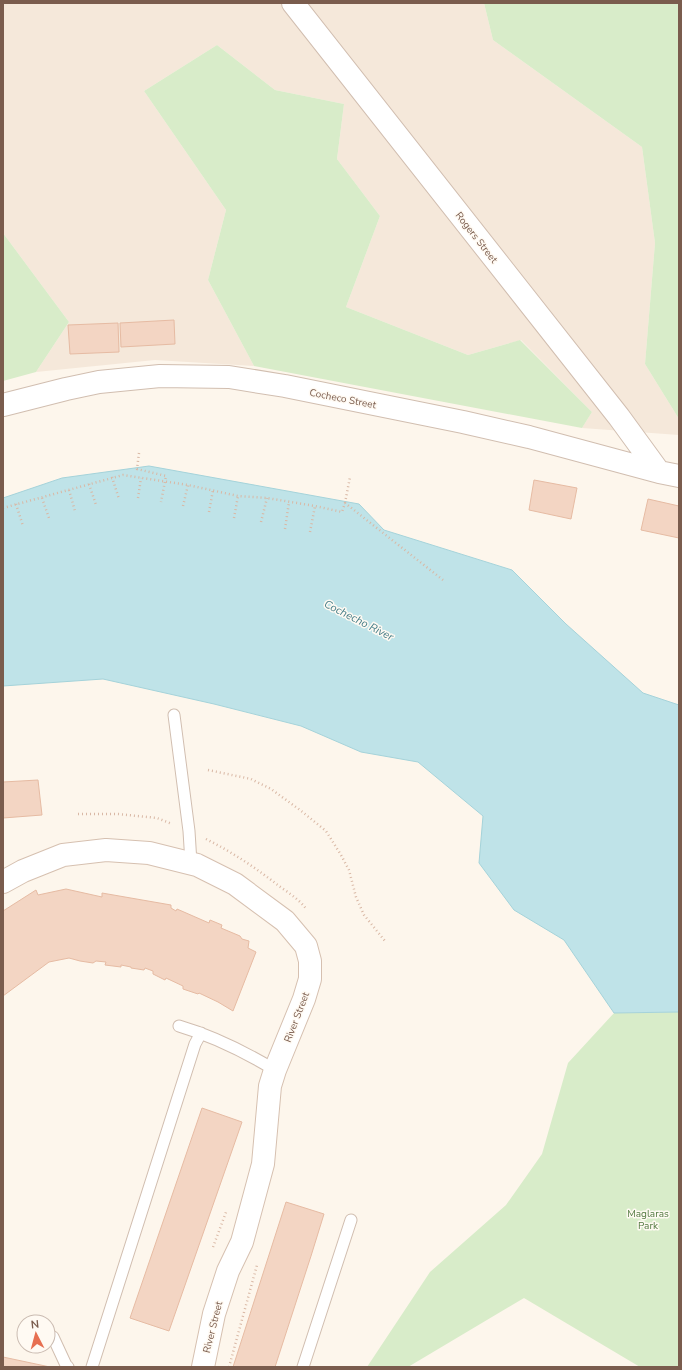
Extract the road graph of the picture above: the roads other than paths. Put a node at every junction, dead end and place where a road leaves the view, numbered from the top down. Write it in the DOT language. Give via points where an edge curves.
graph roads {
  1 [pos="293,3"];
  2 [pos="3,405"];
  3 [pos="669,474"];
  4 [pos="174,715"];
  5 [pos="191,864"];
  6 [pos="3,882"];
  7 [pos="179,1026"];
  8 [pos="201,1032"];
  9 [pos="275,1070"];
  10 [pos="351,1220"];
  11 [pos="56,1344"];
  12 [pos="68,1367"];
  13 [pos="92,1367"];
  14 [pos="203,1367"];
  15 [pos="303,1367"];
  1 -- 3 [label="street, Rogers Street" via="619,417"];
  2 -- 3 [label="street, Cocheco Street" via="99,382 160,376 229,377 463,422"];
  4 -- 5 [label="lane"];
  5 -- 6 [label="street, River Street" via="149,853 106,850 63,855"];
  5 -- 9 [label="street, River Street" via="235,884 285,921 306,946 310,961 310,979"];
  7 -- 8 [label="lane"];
  8 -- 9 [label="lane"];
  8 -- 13 [label="lane"];
  9 -- 14 [label="street, River Street" via="270,1086 263,1164 242,1242 228,1271 214,1314"];
  10 -- 15 [label="lane"];
  11 -- 12 [label="lane"];
}
